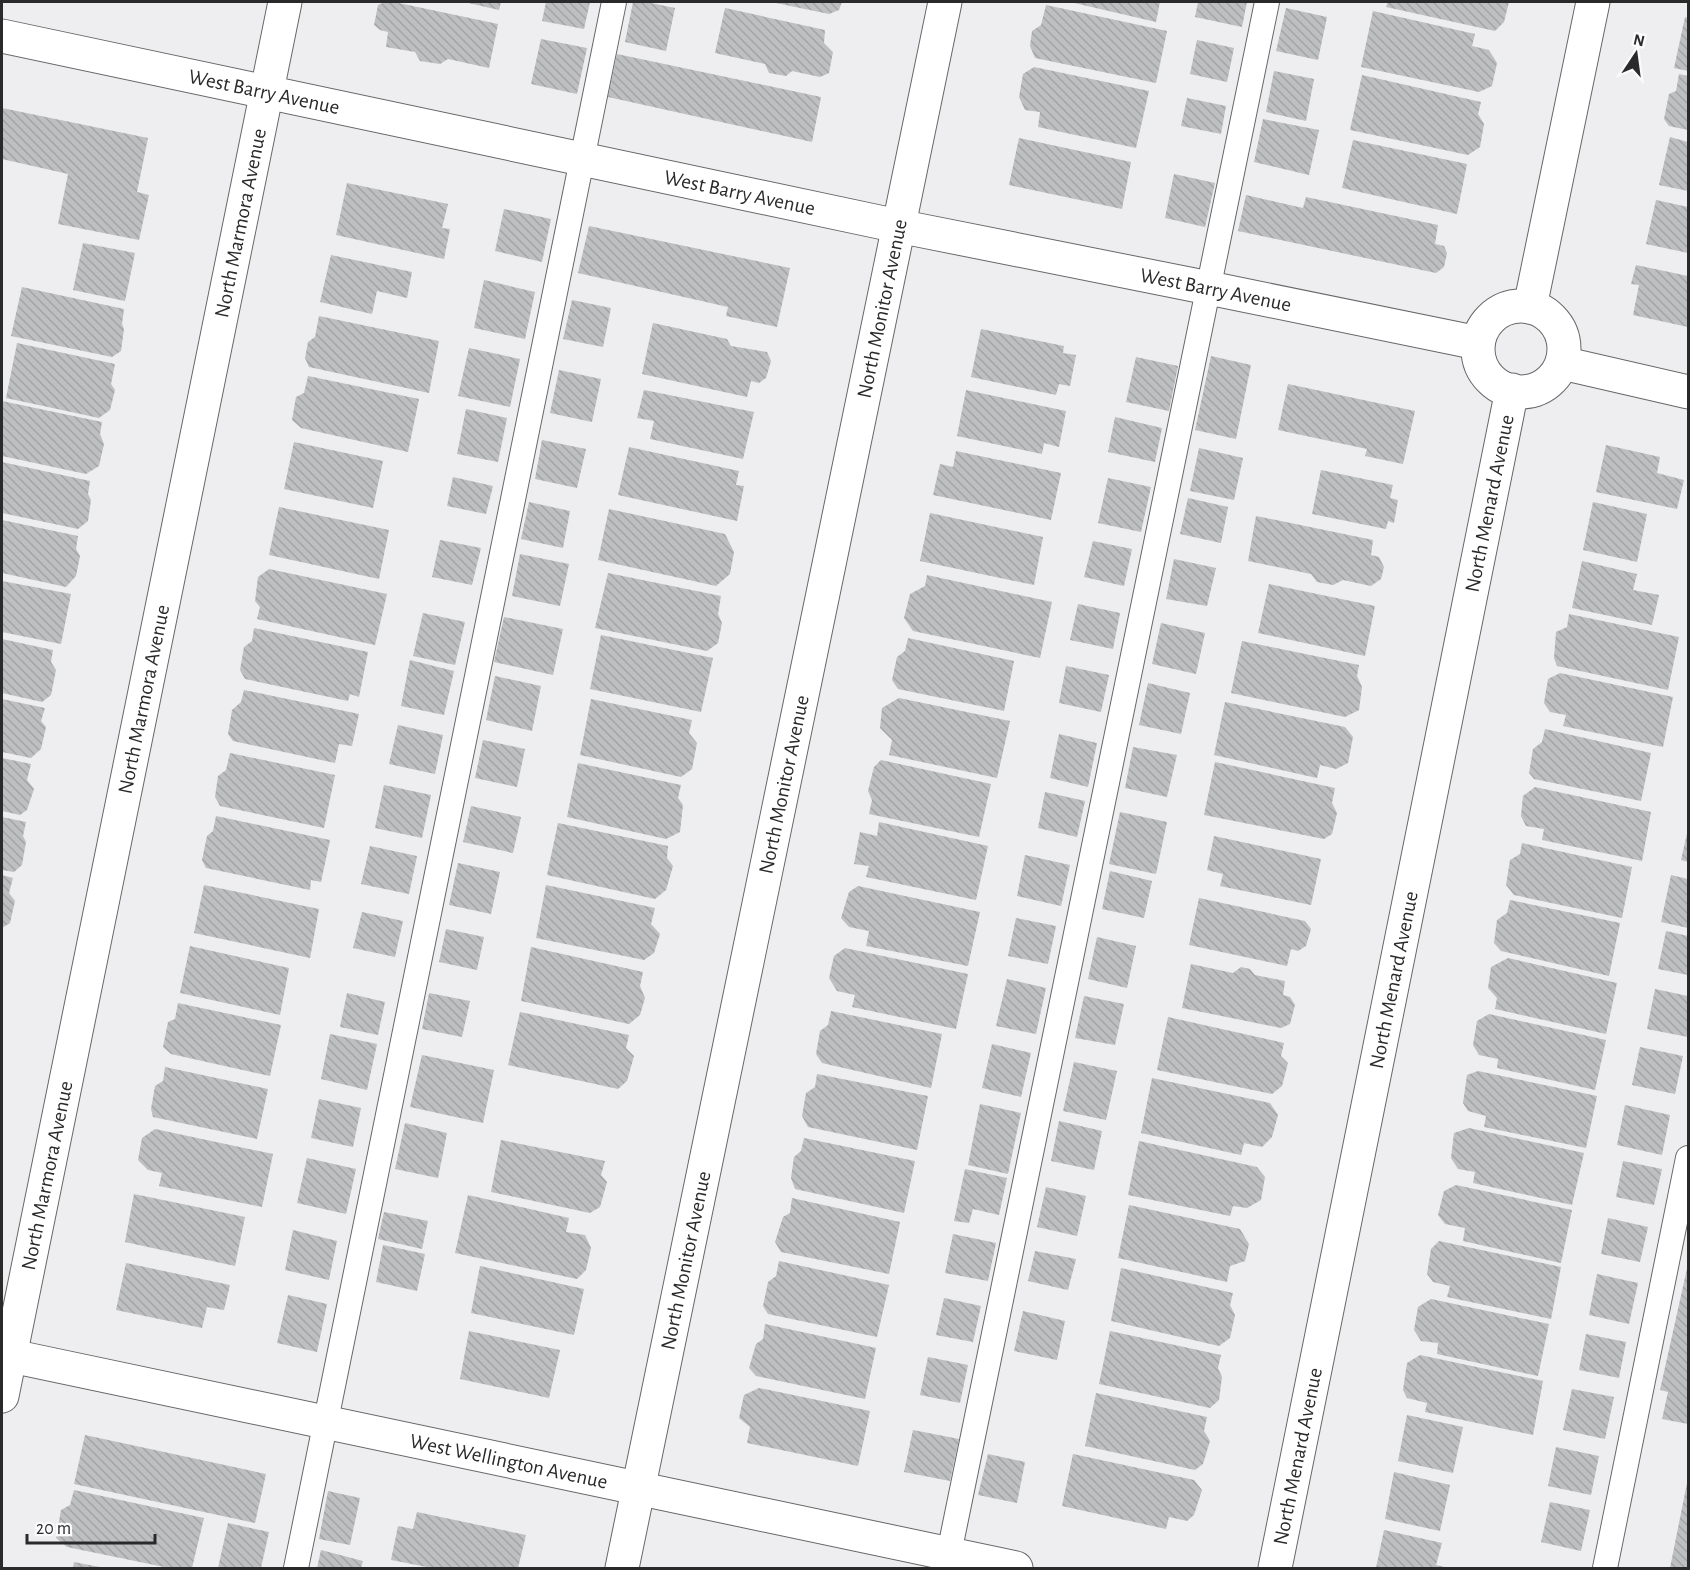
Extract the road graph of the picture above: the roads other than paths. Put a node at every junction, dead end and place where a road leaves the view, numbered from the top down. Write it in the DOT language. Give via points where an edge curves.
graph roads {
  1 [pos="285,2"];
  2 [pos="614,2"];
  3 [pos="945,2"];
  4 [pos="1267,2"];
  5 [pos="1593,2"];
  6 [pos="2,36"];
  7 [pos="267,93"];
  8 [pos="582,160"];
  9 [pos="898,226"];
  10 [pos="1209,288"];
  11 [pos="1530,307"];
  12 [pos="1478,343"];
  13 [pos="1562,363"];
  14 [pos="1512,390"];
  15 [pos="1689,392"];
  16 [pos="1689,1158"];
  17 [pos="6,1355"];
  18 [pos="2,1396"];
  19 [pos="326,1423"];
  20 [pos="639,1489"];
  21 [pos="948,1562"];
  22 [pos="296,1569"];
  23 [pos="622,1569"];
  24 [pos="1016,1569"];
  25 [pos="1275,1569"];
  26 [pos="1605,1569"];
  1 -- 7 [label="street, North Marmora Avenue"];
  2 -- 8 [label="lane"];
  3 -- 9 [label="street, North Monitor Avenue"];
  4 -- 10 [label="lane"];
  5 -- 11 [label="street"];
  6 -- 7 [label="street, West Barry Avenue"];
  7 -- 8 [label="street, West Barry Avenue"];
  7 -- 17 [label="street, North Marmora Avenue"];
  8 -- 9 [label="street, West Barry Avenue"];
  8 -- 19 [label="lane"];
  9 -- 10 [label="street, West Barry Avenue"];
  9 -- 20 [label="street, North Monitor Avenue"];
  10 -- 12 [label="street, West Barry Avenue"];
  10 -- 21 [label="lane"];
  11 -- 12 [label="street" via="1502,310 1491,319"];
  11 -- 13 [label="street" via="1544,312 1562,334"];
  12 -- 14 [label="street" via="1484,370 1492,381"];
  13 -- 14 [label="street" via="1544,385 1531,391"];
  13 -- 15 [label="street"];
  14 -- 25 [label="street, North Menard Avenue"];
  16 -- 26 [label="lane"];
  17 -- 18 [label="street, North Marmora Avenue"];
  17 -- 19 [label="street, West Wellington Avenue"];
  19 -- 20 [label="street, West Wellington Avenue"];
  19 -- 22 [label="lane"];
  20 -- 21 [label="street, West Wellington Avenue"];
  20 -- 23 [label="street, North Monitor Avenue"];
  21 -- 24 [label="street, West Wellington Avenue"];
}
